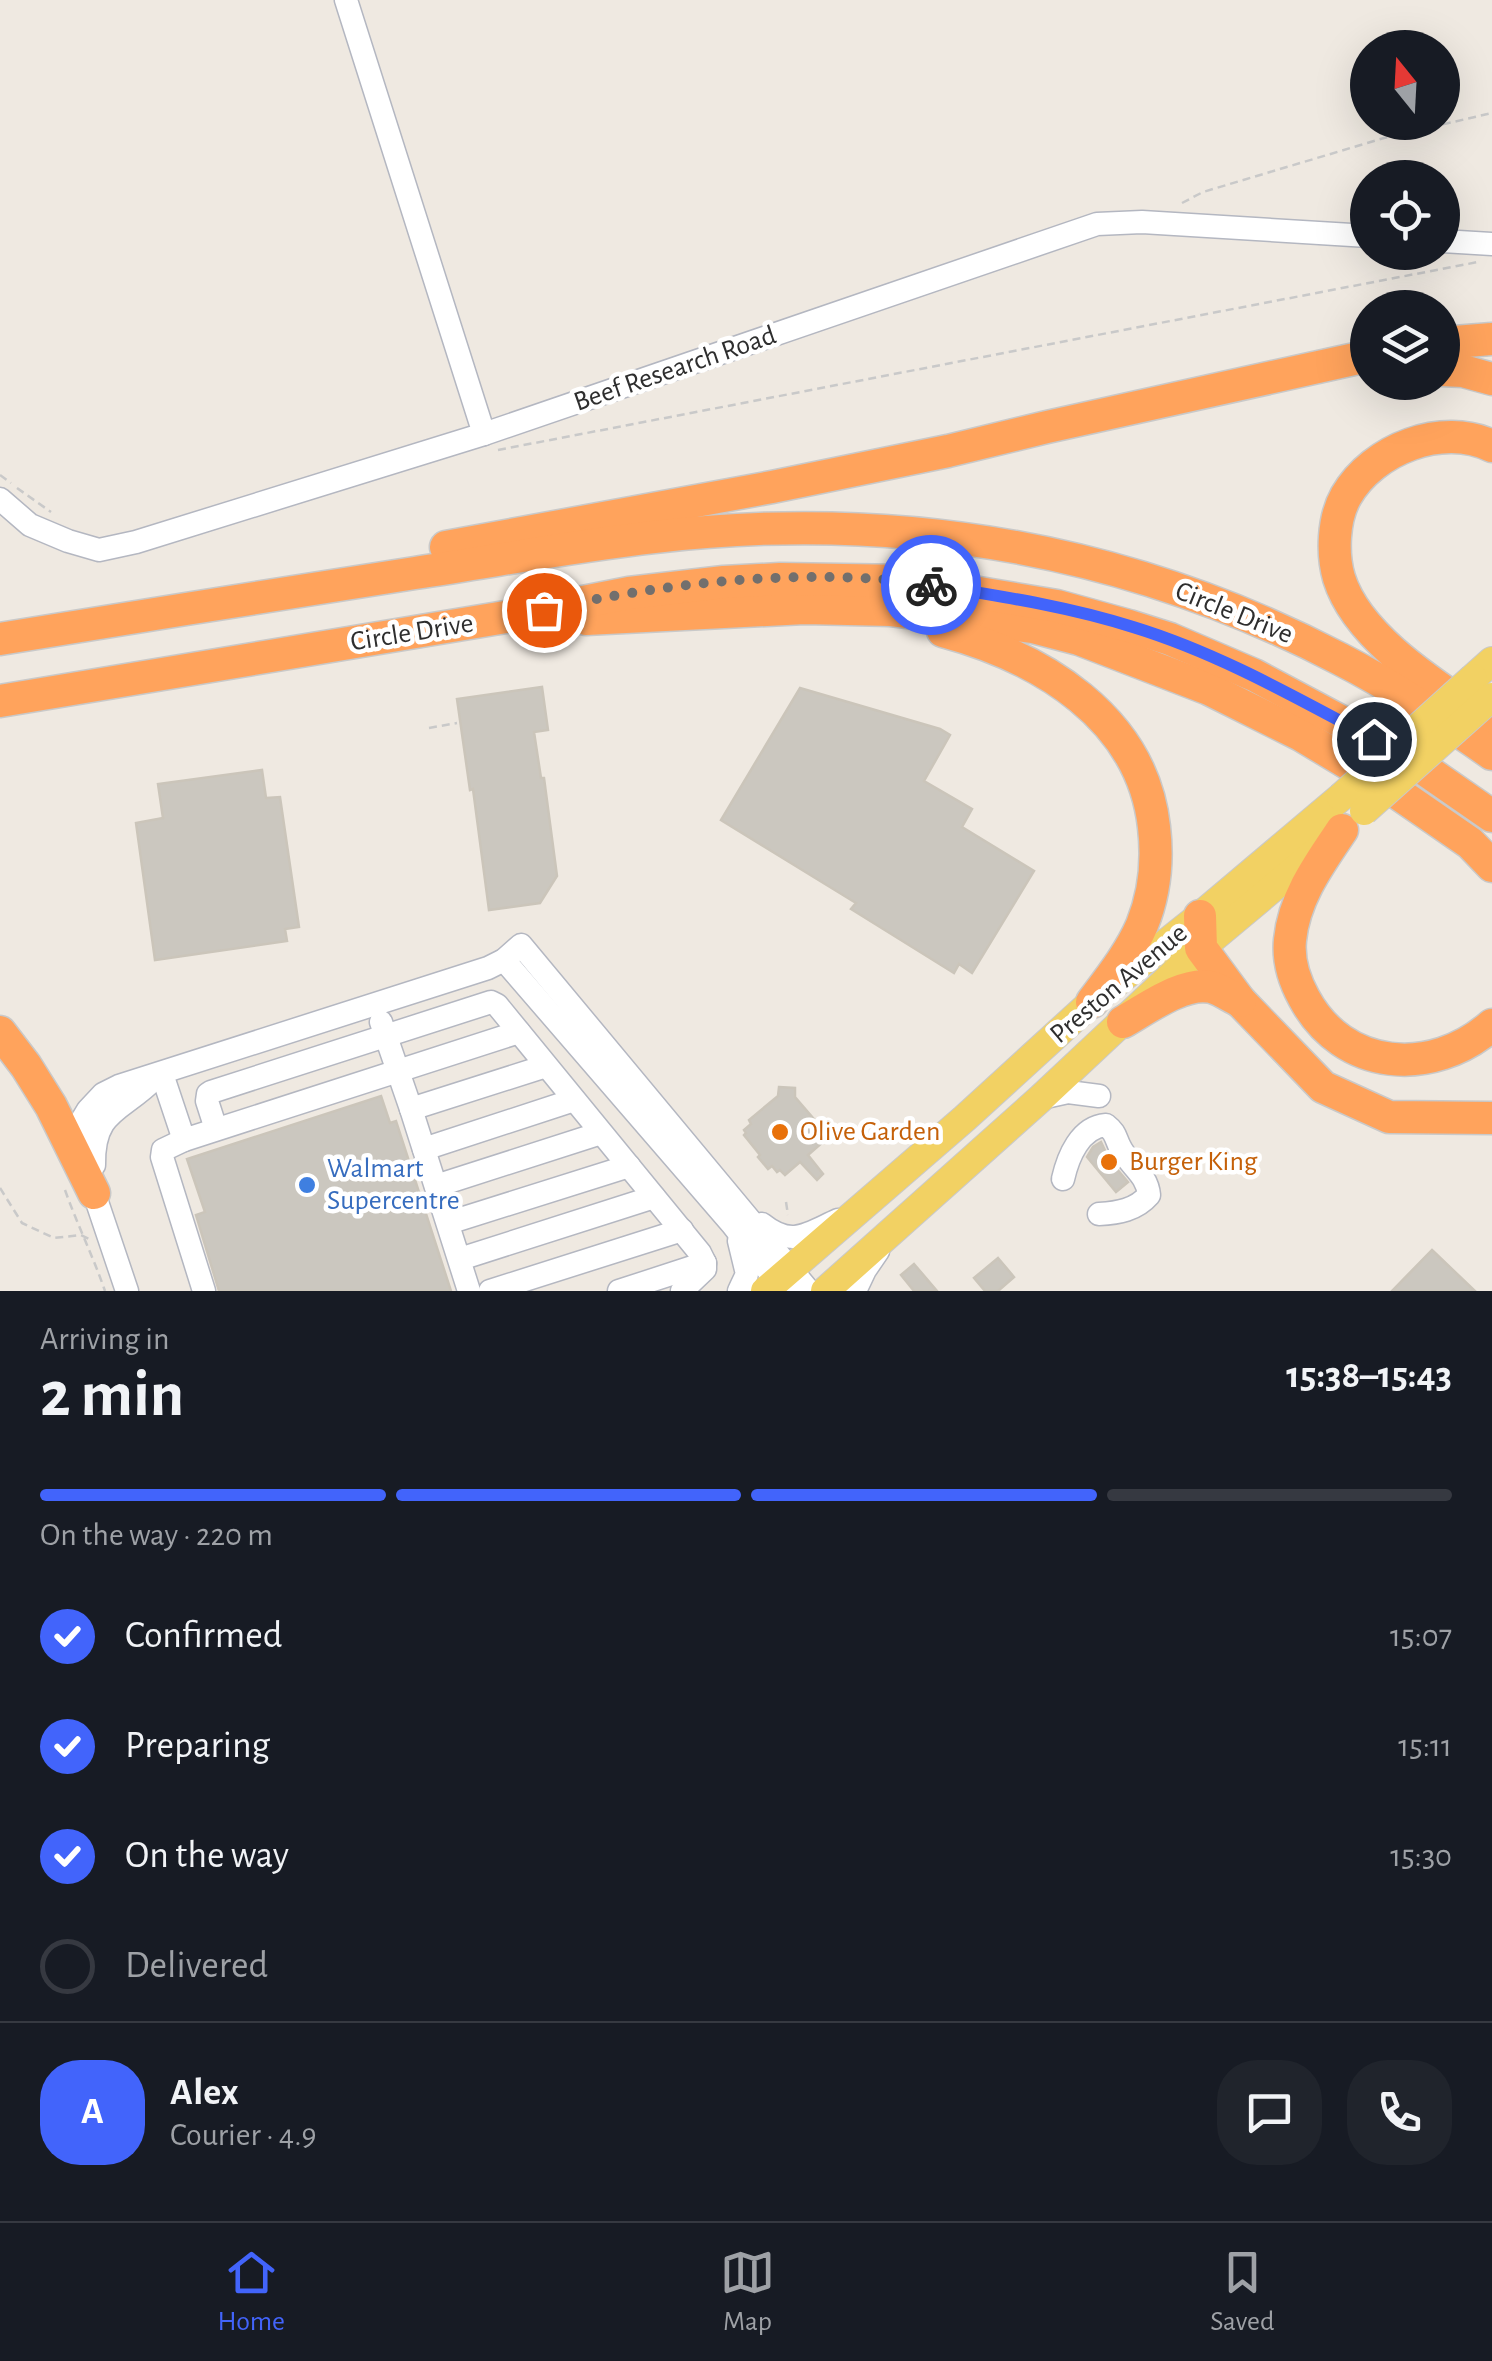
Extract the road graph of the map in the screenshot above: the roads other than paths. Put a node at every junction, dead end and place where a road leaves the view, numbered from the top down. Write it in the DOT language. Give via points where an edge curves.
graph roads {
  1 [pos="346,0"];
  2 [pos="1350,235"];
  3 [pos="1460,244"];
  4 [pos="1491,252"];
  5 [pos="1492,339"];
  6 [pos="1460,342"];
  7 [pos="1350,360"];
  8 [pos="1460,371"];
  9 [pos="1492,379"];
  10 [pos="1350,381"];
  11 [pos="484,434"];
  12 [pos="1492,446"];
  13 [pos="948,452"];
  14 [pos="0,499"];
  15 [pos="805,608"];
  16 [pos="517,616"];
  17 [pos="11,637"];
  18 [pos="1486,679"];
  19 [pos="0,701"];
  20 [pos="1492,724"];
  21 [pos="1492,754"];
  22 [pos="1349,813"];
  23 [pos="1492,816"];
  24 [pos="1492,866"];
  25 [pos="1200,932"];
  26 [pos="1092,1002"];
  27 [pos="1240,1002"];
  28 [pos="375,1004"];
  29 [pos="1123,1022"];
  30 [pos="1492,1025"];
  31 [pos="0,1032"];
  32 [pos="519,1032"];
  33 [pos="386,1035"];
  34 [pos="26,1066"];
  35 [pos="546,1066"];
  36 [pos="398,1070"];
  37 [pos="160,1074"];
  38 [pos="617,1076"];
  39 [pos="1099,1096"];
  40 [pos="1041,1098"];
  41 [pos="578,1104"];
  42 [pos="119,1107"];
  43 [pos="411,1109"];
  44 [pos="88,1110"];
  45 [pos="1492,1118"];
  46 [pos="216,1129"];
  47 [pos="601,1133"];
  48 [pos="184,1140"];
  49 [pos="424,1148"];
  50 [pos="687,1159"];
  51 [pos="629,1166"];
  52 [pos="1064,1179"];
  53 [pos="436,1186"];
  54 [pos="78,1190"];
  55 [pos="652,1194"];
  56 [pos="859,1210"];
  57 [pos="1099,1214"];
  58 [pos="740,1221"];
  59 [pos="448,1223"];
  60 [pos="682,1230"];
  61 [pos="886,1237"];
  62 [pos="460,1259"];
  63 [pos="705,1264"];
  64 [pos="785,1286"];
  65 [pos="127,1291"];
  66 [pos="204,1291"];
  67 [pos="470,1291"];
  68 [pos="490,1291"];
  69 [pos="620,1291"];
  70 [pos="682,1291"];
  71 [pos="740,1291"];
  72 [pos="825,1291"];
  73 [pos="855,1291"];
  1 -- 11 [label="street"];
  2 -- 11 [label="street, Beef Research Road" via="1097,224"];
  3 -- 4 [label="street"];
  5 -- 6 [label="highway"];
  7 -- 13 [label="highway"];
  8 -- 9 [label="highway"];
  10 -- 13 [label="highway"];
  11 -- 14 [label="street, Beef Research Road" via="99,550 30,525"];
  12 -- 20 [label="highway" via="1473,438 1420,440 1371,468 1338,515 1335,558 1347,596 1370,631"];
  13 -- 17 [label="highway" via="126,606"];
  15 -- 16 [label="highway"];
  15 -- 24 [label="highway" via="891,610 1033,627 1120,653 1330,751 1470,843"];
  15 -- 26 [label="highway" via="929,628 996,650 1076,693 1121,739 1150,802 1155,877 1134,942"];
  16 -- 19 [label="highway, Circle Drive"];
  16 -- 23 [label="highway, Circle Drive" via="629,593 780,579 908,582 1058,606 1156,635 1254,675 1404,755"];
  17 -- 21 [label="highway, Circle Drive" via="656,536 860,529 980,539 1095,563 1185,591 1342,660"];
  18 -- 22 [label="main road, Preston Avenue, bridge"];
  22 -- 25 [label="main road, Preston Avenue"];
  22 -- 30 [label="highway" via="1298,903 1290,938 1292,972 1318,1022 1367,1054 1414,1061 1456,1049"];
  25 -- 26 [label="main road, Preston Avenue"];
  25 -- 27 [label="highway"];
  25 -- 29 [label="main road, Preston Avenue"];
  26 -- 56 [label="main road, Preston Avenue"];
  27 -- 29 [label="highway" via="1211,987 1192,988"];
  27 -- 45 [label="highway" via="1324,1087 1389,1117"];
  28 -- 33 [label="street"];
  28 -- 37 [label="street"];
  28 -- 38 [label="street" via="488,968 512,953"];
  29 -- 40 [label="main road, Preston Avenue"];
  31 -- 34 [label="highway"];
  32 -- 33 [label="street" via="491,1002"];
  32 -- 35 [label="street"];
  32 -- 36 [label="street"];
  33 -- 36 [label="street"];
  33 -- 46 [label="street" via="211,1092 207,1101"];
  34 -- 44 [label="street"];
  34 -- 54 [label="highway" via="51,1106"];
  35 -- 41 [label="street"];
  35 -- 43 [label="street"];
  36 -- 43 [label="street"];
  36 -- 46 [label="street"];
  37 -- 42 [label="street"];
  37 -- 44 [label="street" via="110,1089"];
  37 -- 48 [label="street"];
  38 -- 41 [label="street"];
  38 -- 50 [label="street"];
  39 -- 40 [label="street" via="1068,1092"];
  40 -- 61 [label="main road, Preston Avenue"];
  41 -- 47 [label="street"];
  41 -- 49 [label="street"];
  42 -- 44 [label="street"];
  42 -- 54 [label="street" via="95,1136"];
  43 -- 49 [label="street"];
  44 -- 54 [label="street" via="79,1127"];
  46 -- 48 [label="street"];
  47 -- 51 [label="street"];
  47 -- 53 [label="street"];
  48 -- 66 [label="street" via="167,1146 162,1158"];
  49 -- 53 [label="street"];
  50 -- 55 [label="street"];
  50 -- 58 [label="street"];
  51 -- 55 [label="street"];
  51 -- 59 [label="street"];
  52 -- 57 [label="street" via="1081,1139 1106,1124 1143,1175 1149,1196 1118,1214"];
  53 -- 59 [label="street"];
  54 -- 65 [label="street" via="110,1239"];
  55 -- 60 [label="street"];
  55 -- 62 [label="street"];
  56 -- 58 [label="street" via="790,1238"];
  56 -- 64 [label="main road, Preston Avenue"];
  58 -- 64 [label="street"];
  58 -- 71 [label="street" via="747,1274"];
  59 -- 62 [label="street"];
  60 -- 63 [label="street"];
  60 -- 68 [label="street"];
  61 -- 72 [label="main road, Preston Avenue"];
  61 -- 73 [label="street"];
  62 -- 67 [label="street"];
  63 -- 69 [label="street"];
  63 -- 70 [label="street"];
}
